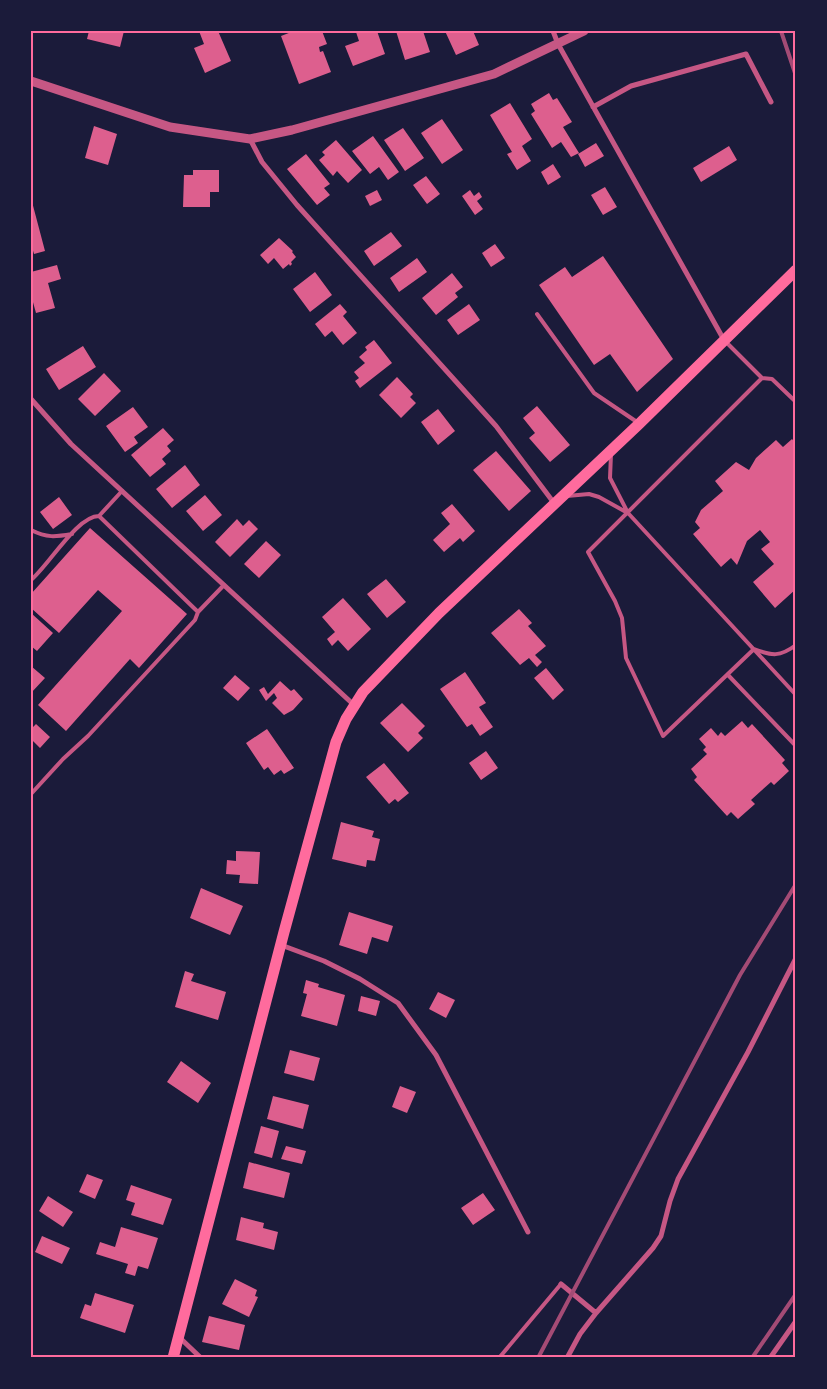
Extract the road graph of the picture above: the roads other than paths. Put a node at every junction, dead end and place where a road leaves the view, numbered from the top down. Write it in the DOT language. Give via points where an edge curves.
graph roads {
  1 [pos="553,31"];
  2 [pos="584,31"];
  3 [pos="558,44"];
  4 [pos="31,81"];
  5 [pos="770,102"];
  6 [pos="593,107"];
  7 [pos="250,139"];
  8 [pos="796,270"];
  9 [pos="537,314"];
  10 [pos="724,340"];
  11 [pos="762,378"];
  12 [pos="31,399"];
  13 [pos="796,402"];
  14 [pos="639,424"];
  15 [pos="611,450"];
  16 [pos="122,492"];
  17 [pos="558,500"];
  18 [pos="628,513"];
  19 [pos="99,516"];
  20 [pos="31,530"];
  21 [pos="72,534"];
  22 [pos="31,580"];
  23 [pos="224,585"];
  24 [pos="198,612"];
  25 [pos="796,645"];
  26 [pos="754,649"];
  27 [pos="728,674"];
  28 [pos="796,695"];
  29 [pos="354,706"];
  30 [pos="796,746"];
  31 [pos="31,794"];
  32 [pos="281,944"];
  33 [pos="796,958"];
  34 [pos="528,1232"];
  35 [pos="561,1284"];
  36 [pos="596,1313"];
  37 [pos="795,1325"];
  38 [pos="179,1336"];
  39 [pos="173,1358"];
  40 [pos="201,1358"];
  41 [pos="499,1358"];
  42 [pos="567,1358"];
  43 [pos="770,1358"];
  1 -- 3 [label="street"];
  2 -- 3 [label="street"];
  3 -- 6 [label="street"];
  3 -- 7 [label="street" via="494,74"];
  4 -- 7 [label="street" via="170,127"];
  5 -- 6 [label="street" via="746,54 631,86"];
  6 -- 10 [label="street"];
  7 -- 17 [label="street" via="262,162 297,205 496,426"];
  8 -- 10 [label="main road"];
  9 -- 14 [label="lane" via="594,393"];
  10 -- 11 [label="lane"];
  10 -- 14 [label="main road"];
  11 -- 13 [label="lane" via="772,379"];
  11 -- 18 [label="lane"];
  12 -- 16 [label="street" via="71,444"];
  14 -- 15 [label="main road"];
  15 -- 17 [label="main road"];
  15 -- 18 [label="lane" via="610,478"];
  16 -- 19 [label="lane"];
  16 -- 23 [label="street"];
  17 -- 18 [label="lane" via="589,494"];
  17 -- 29 [label="main road" via="439,613 363,692"];
  18 -- 26 [label="lane"];
  18 -- 27 [label="lane" via="588,552 622,618 626,658 663,736"];
  19 -- 21 [label="lane" via="77,526"];
  19 -- 24 [label="lane"];
  20 -- 21 [label="lane" via="43,536"];
  21 -- 22 [label="lane"];
  23 -- 24 [label="lane"];
  23 -- 29 [label="street"];
  24 -- 31 [label="lane" via="195,620"];
  25 -- 26 [label="lane" via="781,655"];
  26 -- 27 [label="lane"];
  26 -- 28 [label="lane"];
  27 -- 30 [label="lane"];
  29 -- 32 [label="main road" via="336,742"];
  32 -- 34 [label="street" via="360,979 398,1003 436,1055"];
  32 -- 38 [label="main road"];
  33 -- 36 [label="street" via="678,1179 661,1236"];
  35 -- 36 [label="street"];
  35 -- 41 [label="lane"];
  36 -- 42 [label="street"];
  37 -- 43 [label="street"];
  38 -- 39 [label="main road"];
  38 -- 40 [label="street"];
}
